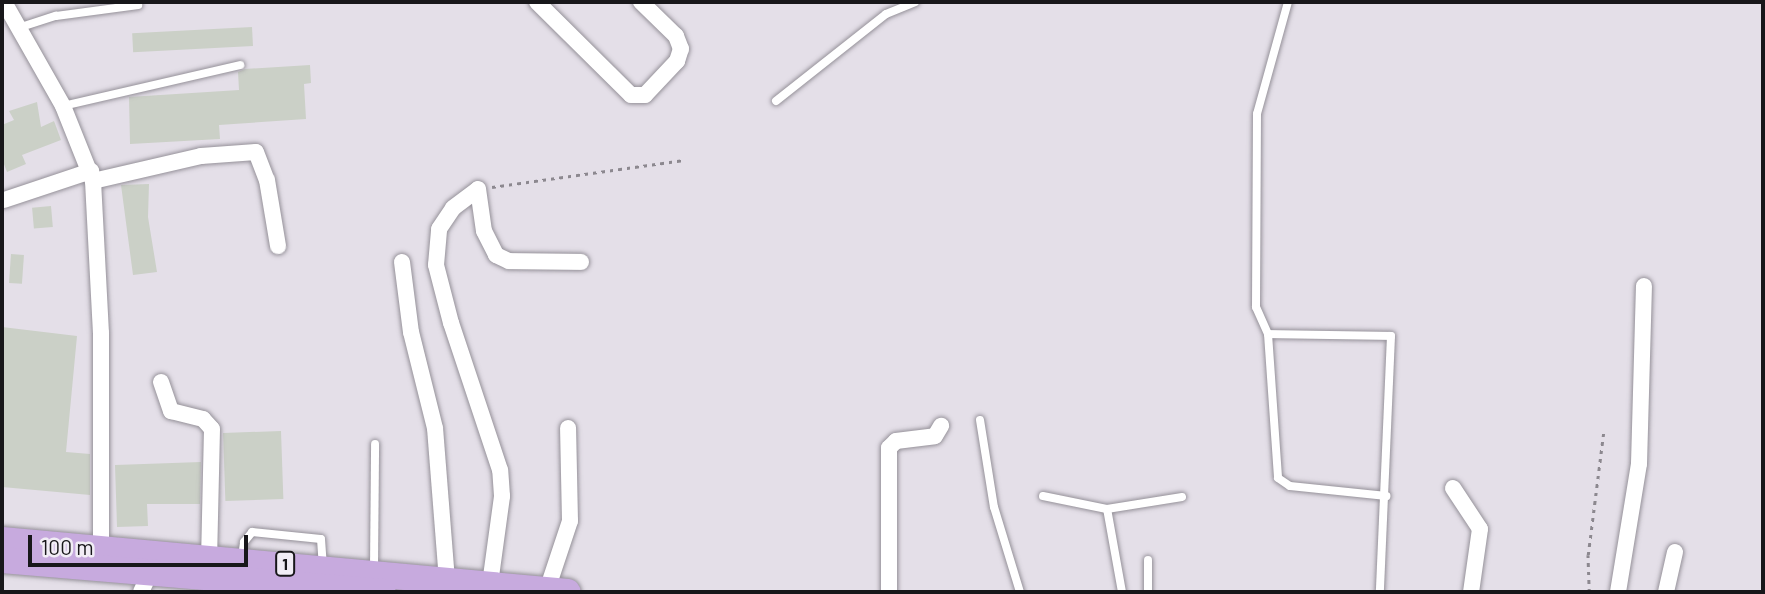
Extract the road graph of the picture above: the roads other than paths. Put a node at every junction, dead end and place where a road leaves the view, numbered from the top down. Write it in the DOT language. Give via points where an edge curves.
graph roads {
  1 [pos="537,2"];
  2 [pos="642,2"];
  3 [pos="915,2"];
  4 [pos="1287,2"];
  5 [pos="138,5"];
  6 [pos="6,11"];
  7 [pos="240,65"];
  8 [pos="776,101"];
  9 [pos="63,106"];
  10 [pos="92,176"];
  11 [pos="4,200"];
  12 [pos="278,246"];
  13 [pos="402,262"];
  14 [pos="581,262"];
  15 [pos="1644,286"];
  16 [pos="1268,334"];
  17 [pos="161,382"];
  18 [pos="980,420"];
  19 [pos="941,426"];
  20 [pos="568,428"];
  21 [pos="375,444"];
  22 [pos="1453,488"];
  23 [pos="1043,496"];
  24 [pos="1385,496"];
  25 [pos="1182,497"];
  26 [pos="1107,509"];
  27 [pos="2,540"];
  28 [pos="101,550"];
  29 [pos="1675,552"];
  30 [pos="209,558"];
  31 [pos="2,560"];
  32 [pos="1148,560"];
  33 [pos="242,561"];
  34 [pos="323,566"];
  35 [pos="295,574"];
  36 [pos="447,579"];
  37 [pos="378,582"];
  38 [pos="145,583"];
  39 [pos="490,584"];
  40 [pos="557,591"];
  41 [pos="889,592"];
  42 [pos="1020,592"];
  43 [pos="1122,592"];
  44 [pos="1148,592"];
  45 [pos="1380,592"];
  46 [pos="1471,592"];
  47 [pos="1618,592"];
  48 [pos="1666,592"];
  1 -- 2 [label="street" via="631,95 645,94 677,61 681,49 677,36"];
  3 -- 8 [label="lane" via="886,14"];
  4 -- 16 [label="lane" via="1258,114 1256,307"];
  5 -- 6 [label="lane" via="56,16"];
  6 -- 9 [label="street"];
  7 -- 9 [label="lane"];
  9 -- 10 [label="street"];
  10 -- 11 [label="street"];
  10 -- 12 [label="street" via="201,156 256,152 267,180"];
  10 -- 28 [label="street" via="101,333"];
  13 -- 36 [label="street" via="411,332 435,428"];
  14 -- 39 [label="street" via="509,261 496,255 484,231 478,189 453,208 435,243 451,323 500,470 502,496"];
  15 -- 47 [label="street" via="1639,464"];
  16 -- 24 [label="lane" via="1278,478 1290,486"];
  16 -- 24 [label="lane" via="1391,336"];
  17 -- 30 [label="street" via="171,411 203,419 212,429"];
  18 -- 42 [label="lane" via="995,507"];
  19 -- 41 [label="street" via="935,436 895,441 889,448"];
  20 -- 40 [label="street" via="570,521"];
  21 -- 37 [label="lane"];
  22 -- 46 [label="street" via="1480,529"];
  23 -- 26 [label="lane"];
  24 -- 45 [label="lane"];
  25 -- 26 [label="lane"];
  26 -- 43 [label="lane"];
  27 -- 28 [label="highway, 1"];
  28 -- 30 [label="highway, 1"];
  29 -- 48 [label="street"];
  30 -- 33 [label="highway, 1"];
  31 -- 38 [label="highway, 1"];
  32 -- 44 [label="lane"];
  33 -- 34 [label="lane" via="244,542 252,532 321,538"];
  33 -- 35 [label="highway, 1"];
  34 -- 35 [label="highway, 1"];
  34 -- 37 [label="highway, 1"];
  35 -- 37 [label="highway, 1"];
  35 -- 38 [label="highway, 1"];
  36 -- 37 [label="highway, 1"];
  36 -- 39 [label="highway, 1"];
  39 -- 40 [label="highway, 1"];
}
